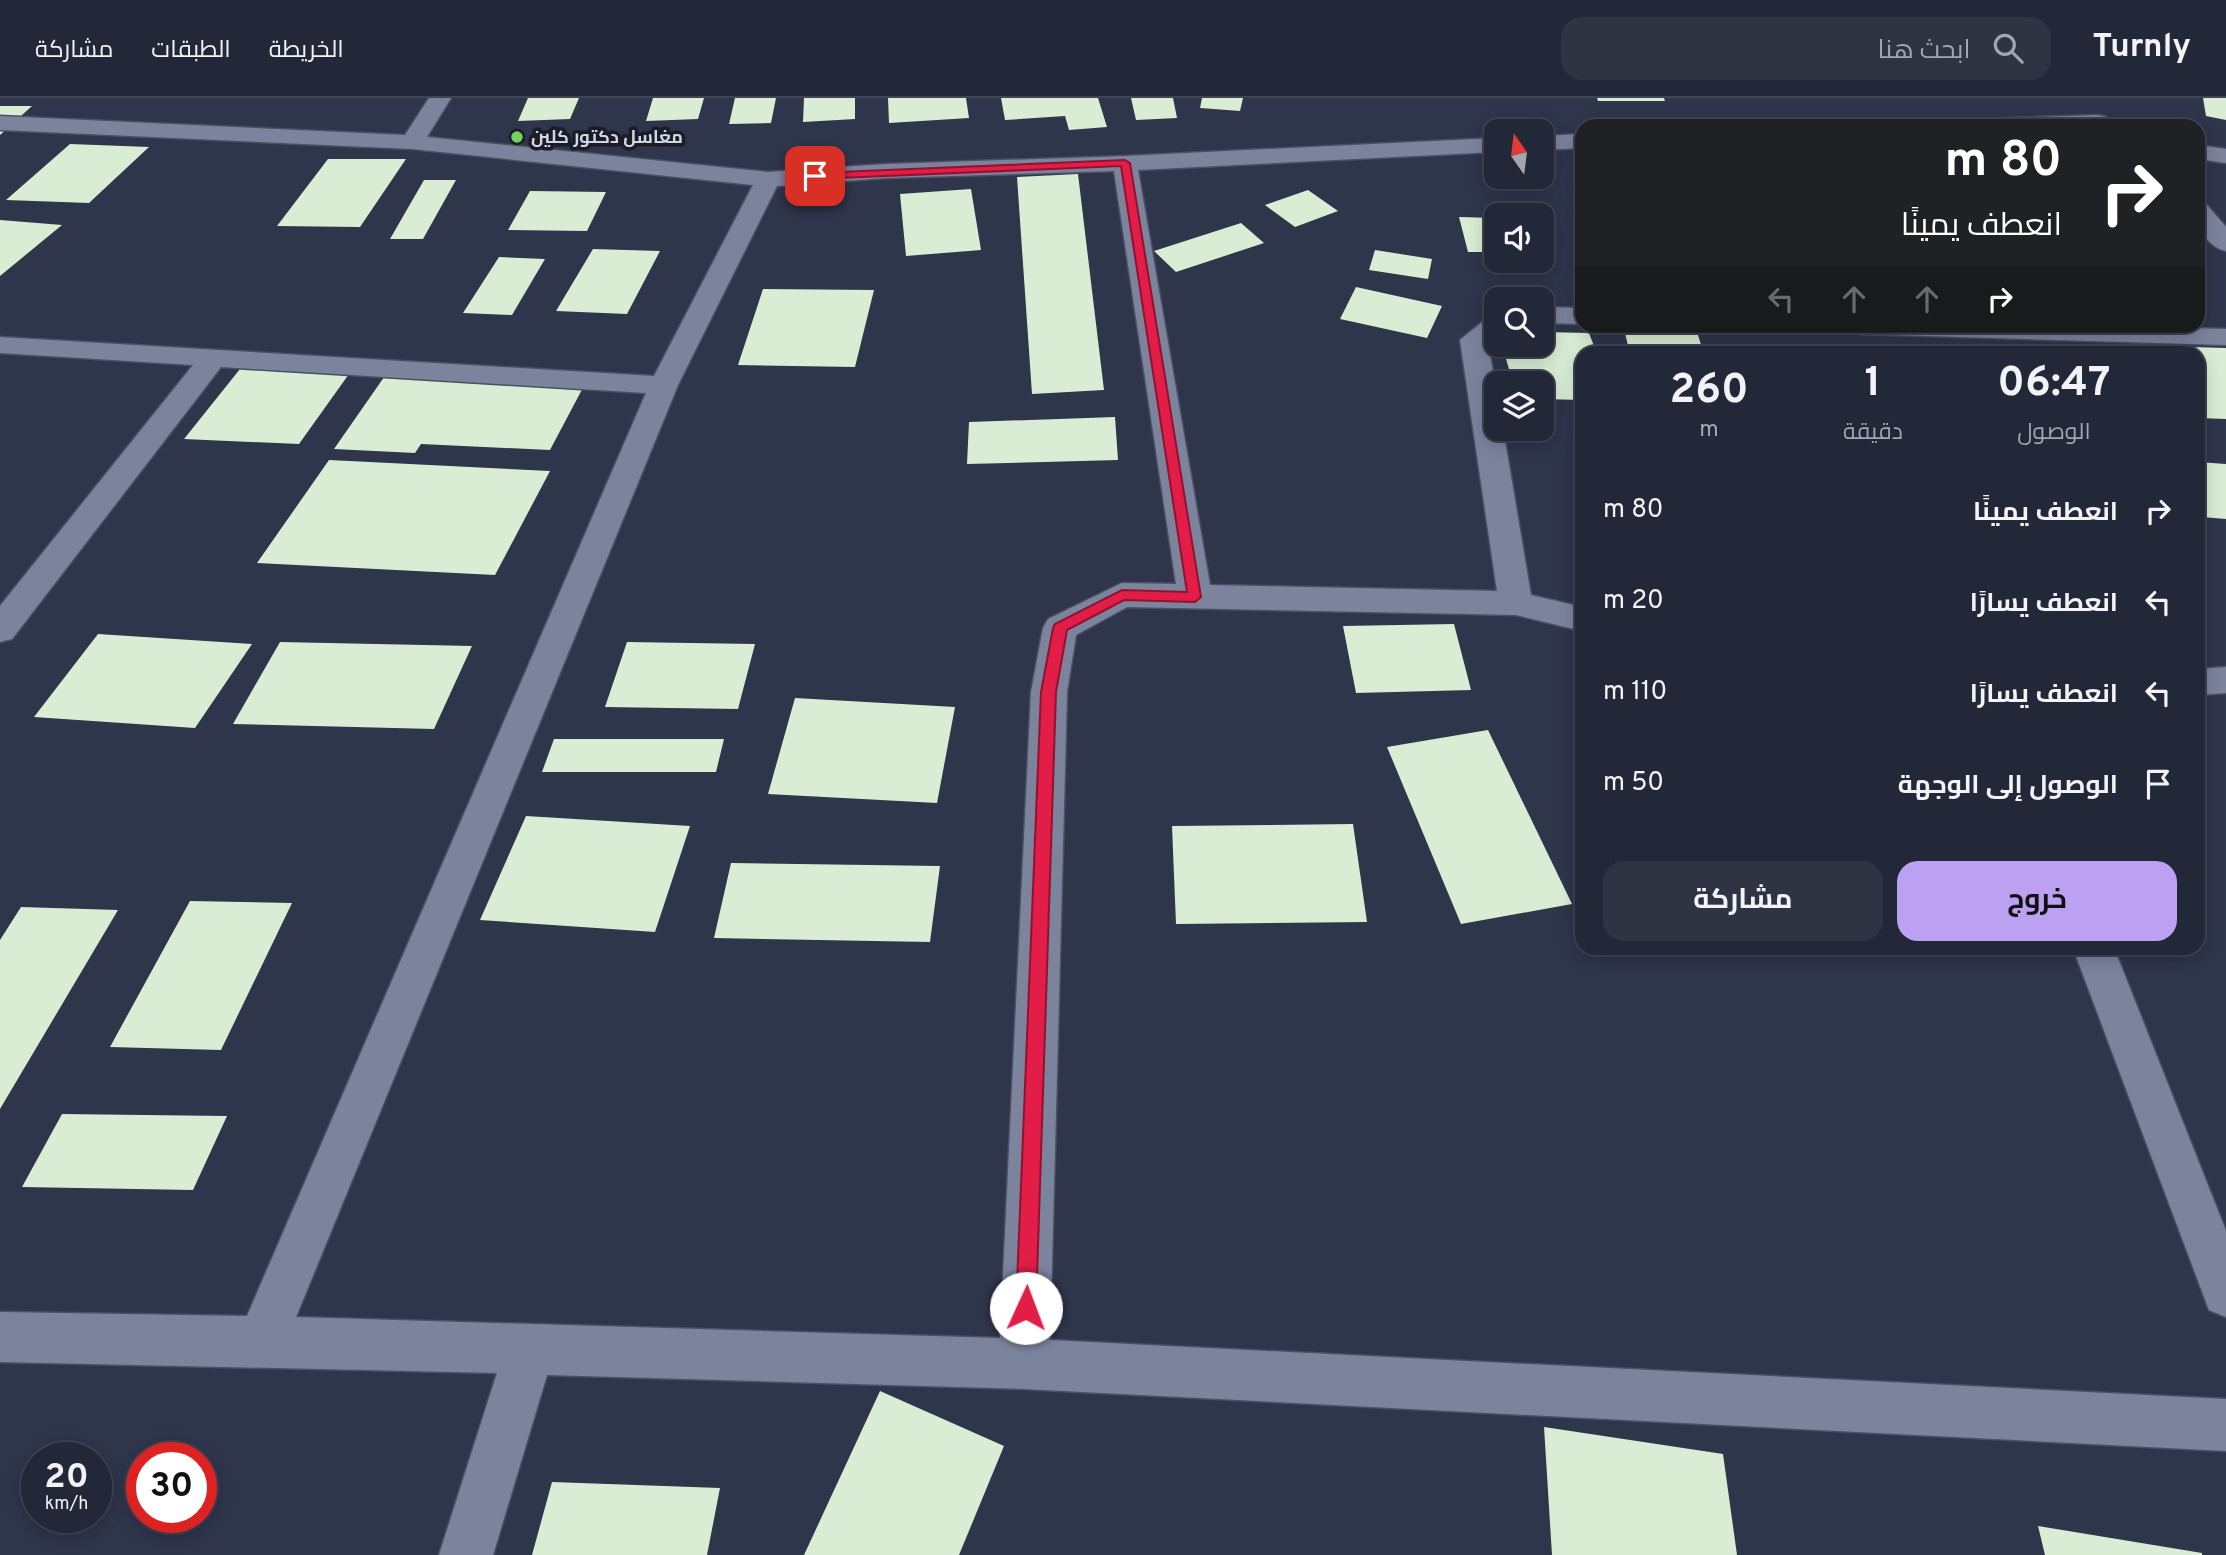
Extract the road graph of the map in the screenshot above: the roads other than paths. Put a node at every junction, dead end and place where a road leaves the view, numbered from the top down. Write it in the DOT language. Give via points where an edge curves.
graph roads {
  1 [pos="440,98"];
  2 [pos="2077,98"];
  3 [pos="2097,119"];
  4 [pos="5,133"];
  5 [pos="1575,141"];
  6 [pos="412,142"];
  7 [pos="1554,142"];
  8 [pos="1484,146"];
  9 [pos="2205,153"];
  10 [pos="2226,156"];
  11 [pos="1125,163"];
  12 [pos="768,179"];
  13 [pos="2205,218"];
  14 [pos="2226,243"];
  15 [pos="1554,315"];
  16 [pos="1575,316"];
  17 [pos="2093,333"];
  18 [pos="1484,334"];
  19 [pos="2226,337"];
  20 [pos="0,345"];
  21 [pos="215,356"];
  22 [pos="664,385"];
  23 [pos="1195,597"];
  24 [pos="1516,603"];
  25 [pos="1575,617"];
  26 [pos="0,630"];
  27 [pos="2226,680"];
  28 [pos="2205,682"];
  29 [pos="2096,955"];
  30 [pos="2226,1293"];
  31 [pos="0,1337"];
  32 [pos="261,1341"];
  33 [pos="530,1349"];
  34 [pos="1024,1363"];
  35 [pos="2226,1425"];
  36 [pos="467,1555"];
  1 -- 6 [label="street"];
  2 -- 3 [label="street"];
  4 -- 6 [label="street" via="31,125"];
  5 -- 7 [label="street"];
  6 -- 12 [label="street"];
  8 -- 11 [label="street"];
  9 -- 10 [label="street"];
  11 -- 12 [label="street"];
  11 -- 23 [label="street"];
  12 -- 22 [label="street"];
  13 -- 14 [label="street"];
  15 -- 16 [label="street"];
  17 -- 19 [label="street"];
  18 -- 24 [label="street" via="1474,340"];
  20 -- 21 [label="street"];
  21 -- 22 [label="street"];
  21 -- 26 [label="street"];
  22 -- 32 [label="street"];
  23 -- 24 [label="street"];
  23 -- 34 [label="street" via="1122,595 1060,628 1049,692"];
  24 -- 25 [label="street"];
  27 -- 28 [label="street"];
  29 -- 30 [label="street"];
  31 -- 32 [label="street"];
  32 -- 33 [label="street"];
  33 -- 34 [label="street"];
  33 -- 36 [label="street"];
  34 -- 35 [label="street"];
}
